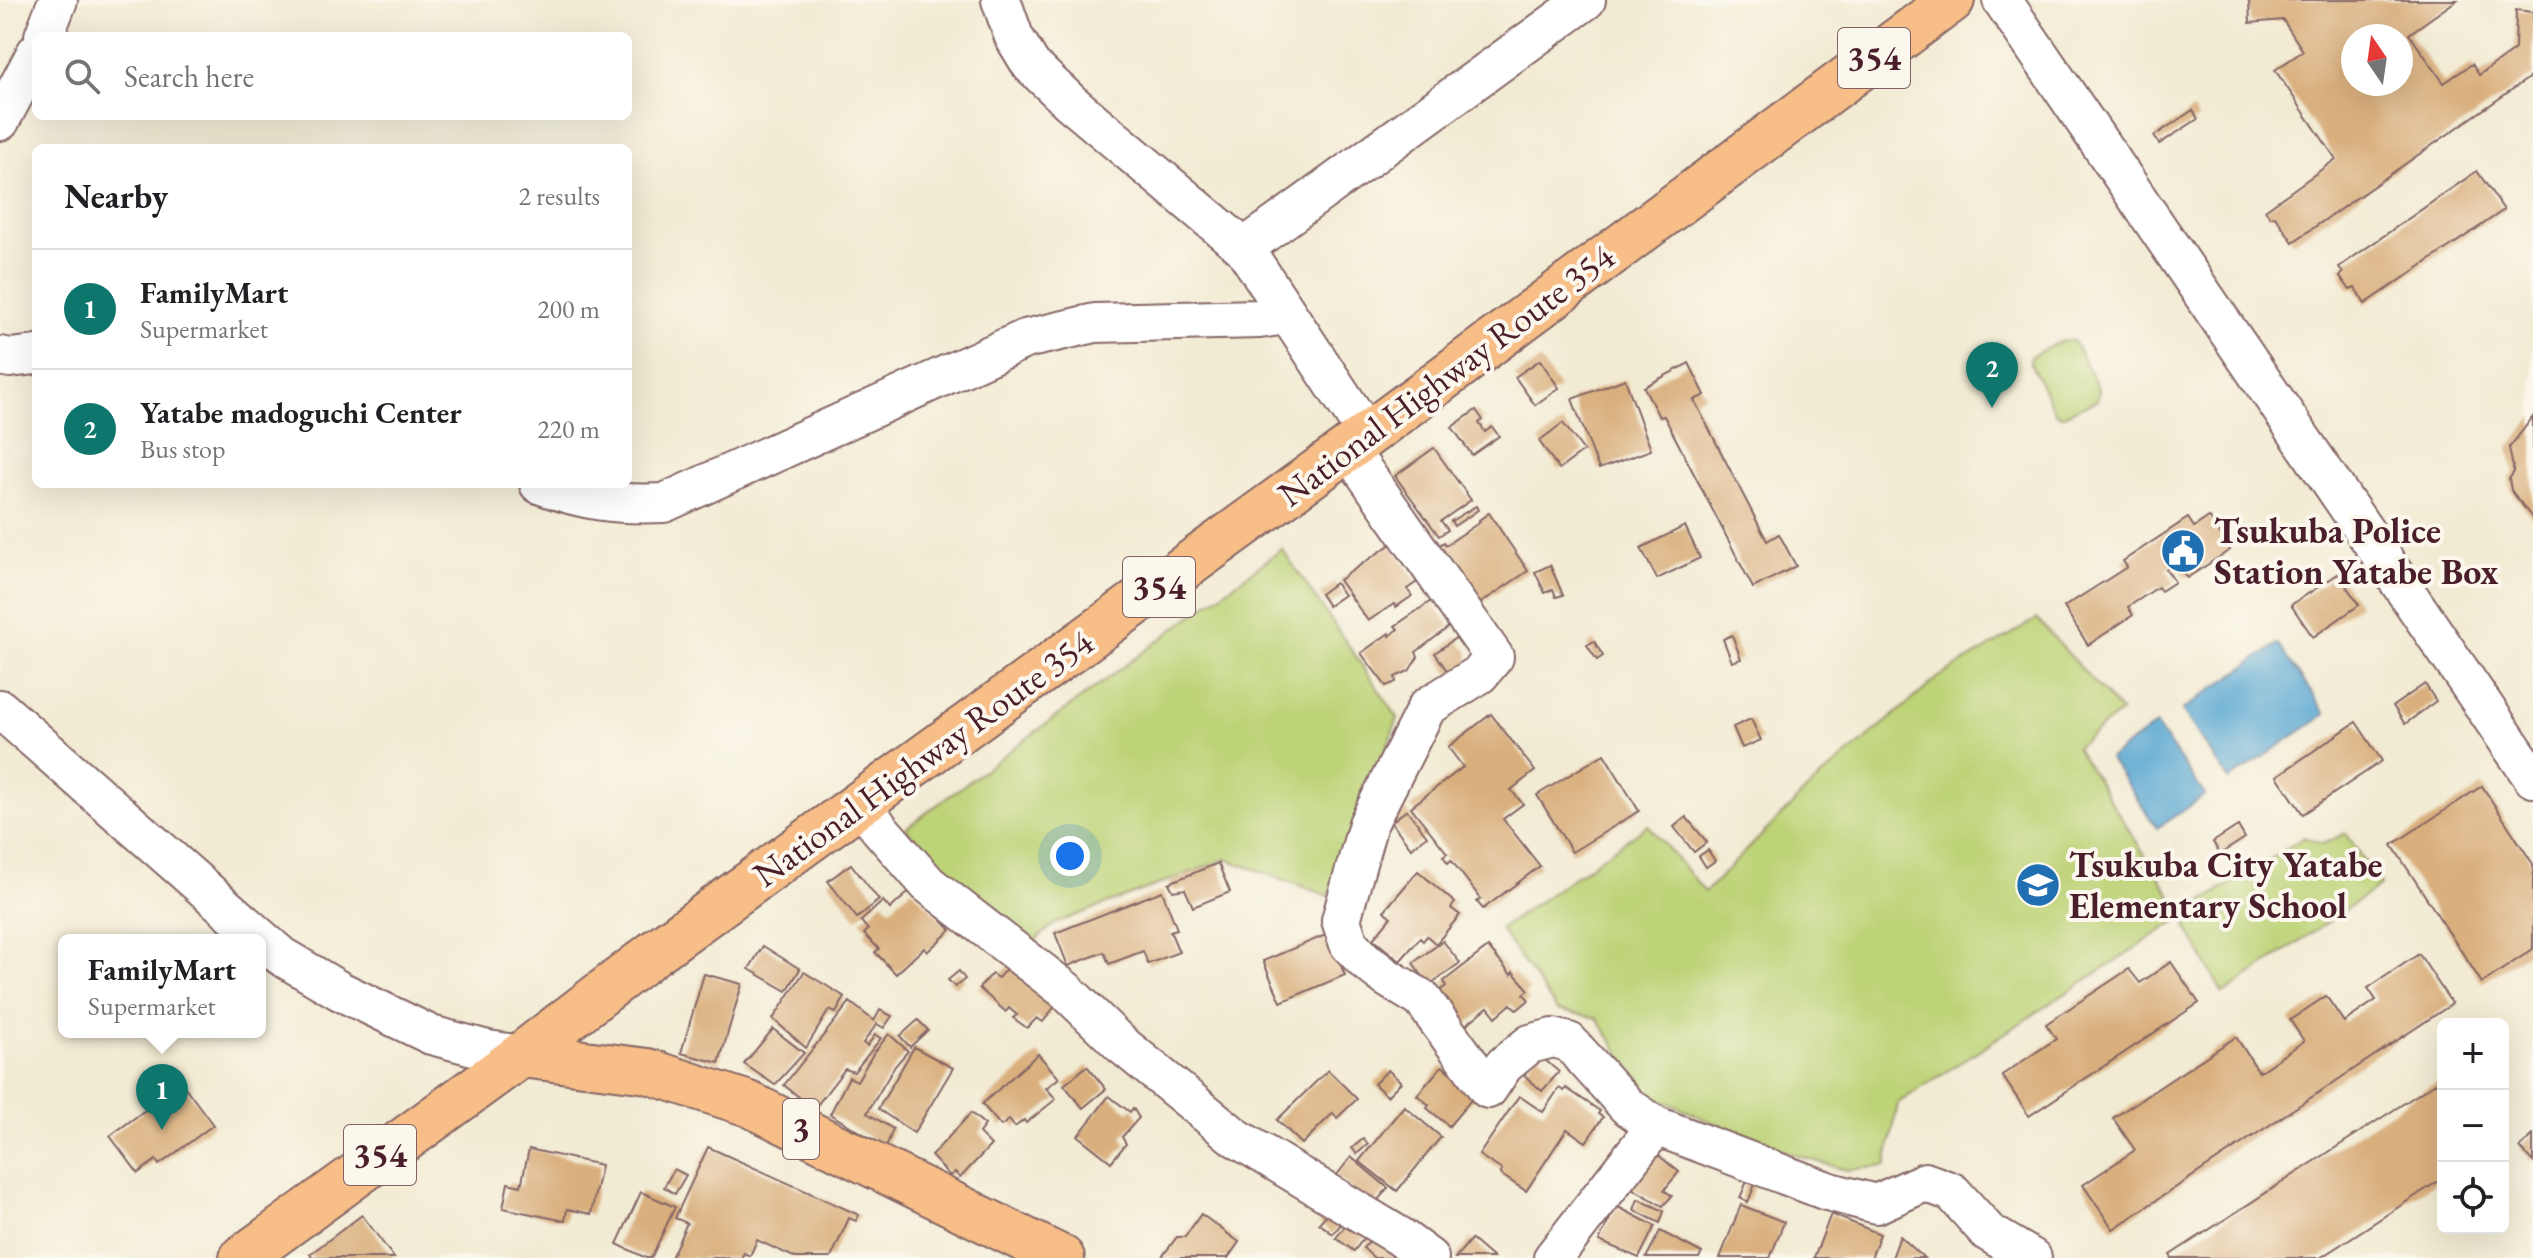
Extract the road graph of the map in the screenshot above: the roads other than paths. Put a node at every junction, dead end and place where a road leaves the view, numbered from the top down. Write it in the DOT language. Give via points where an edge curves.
graph roads {
  1 [pos="58,0"];
  2 [pos="1001,0"];
  3 [pos="1586,0"];
  4 [pos="1952,0"];
  5 [pos="2002,0"];
  6 [pos="46,32"];
  7 [pos="32,61"];
  8 [pos="0,121"];
  9 [pos="1244,248"];
  10 [pos="1286,315"];
  11 [pos="32,355"];
  12 [pos="0,356"];
  13 [pos="1357,442"];
  14 [pos="550,488"];
  15 [pos="0,709"];
  16 [pos="2532,775"];
  17 [pos="862,803"];
  18 [pos="256,934"];
  19 [pos="266,943"];
  20 [pos="521,1055"];
  21 [pos="1656,1126"];
  22 [pos="242,1258"];
  23 [pos="1062,1258"];
  24 [pos="1429,1258"];
  25 [pos="1553,1258"];
  26 [pos="2032,1258"];
  1 -- 6 [label="street"];
  2 -- 9 [label="street" via="1031,65"];
  3 -- 9 [label="street"];
  4 -- 13 [label="main road, National Highway Route 354 / 354"];
  5 -- 16 [label="street"];
  7 -- 8 [label="street"];
  9 -- 10 [label="street"];
  10 -- 13 [label="street"];
  10 -- 14 [label="street" via="1095,323 1025,339 664,503 578,498"];
  11 -- 12 [label="street"];
  13 -- 17 [label="main road, National Highway Route 354 / 354"];
  13 -- 21 [label="street" via="1494,657 1480,674 1427,707 1368,824 1341,920 1349,944 1386,977 1422,999 1488,1089 1504,1065 1530,1044 1553,1038 1569,1042 1627,1106"];
  15 -- 18 [label="street"];
  17 -- 20 [label="main road, National Highway Route 354 / 354"];
  17 -- 24 [label="street" via="928,884 1064,989 1121,1044 1235,1137"];
  19 -- 20 [label="street" via="340,991 431,1035"];
  20 -- 22 [label="main road, National Highway Route 354 / 354"];
  20 -- 23 [label="main road, 3" via="648,1071 749,1104"];
  21 -- 25 [label="street"];
  21 -- 26 [label="street" via="1827,1191 1876,1204 1925,1182 1952,1192 1988,1232"];
}
